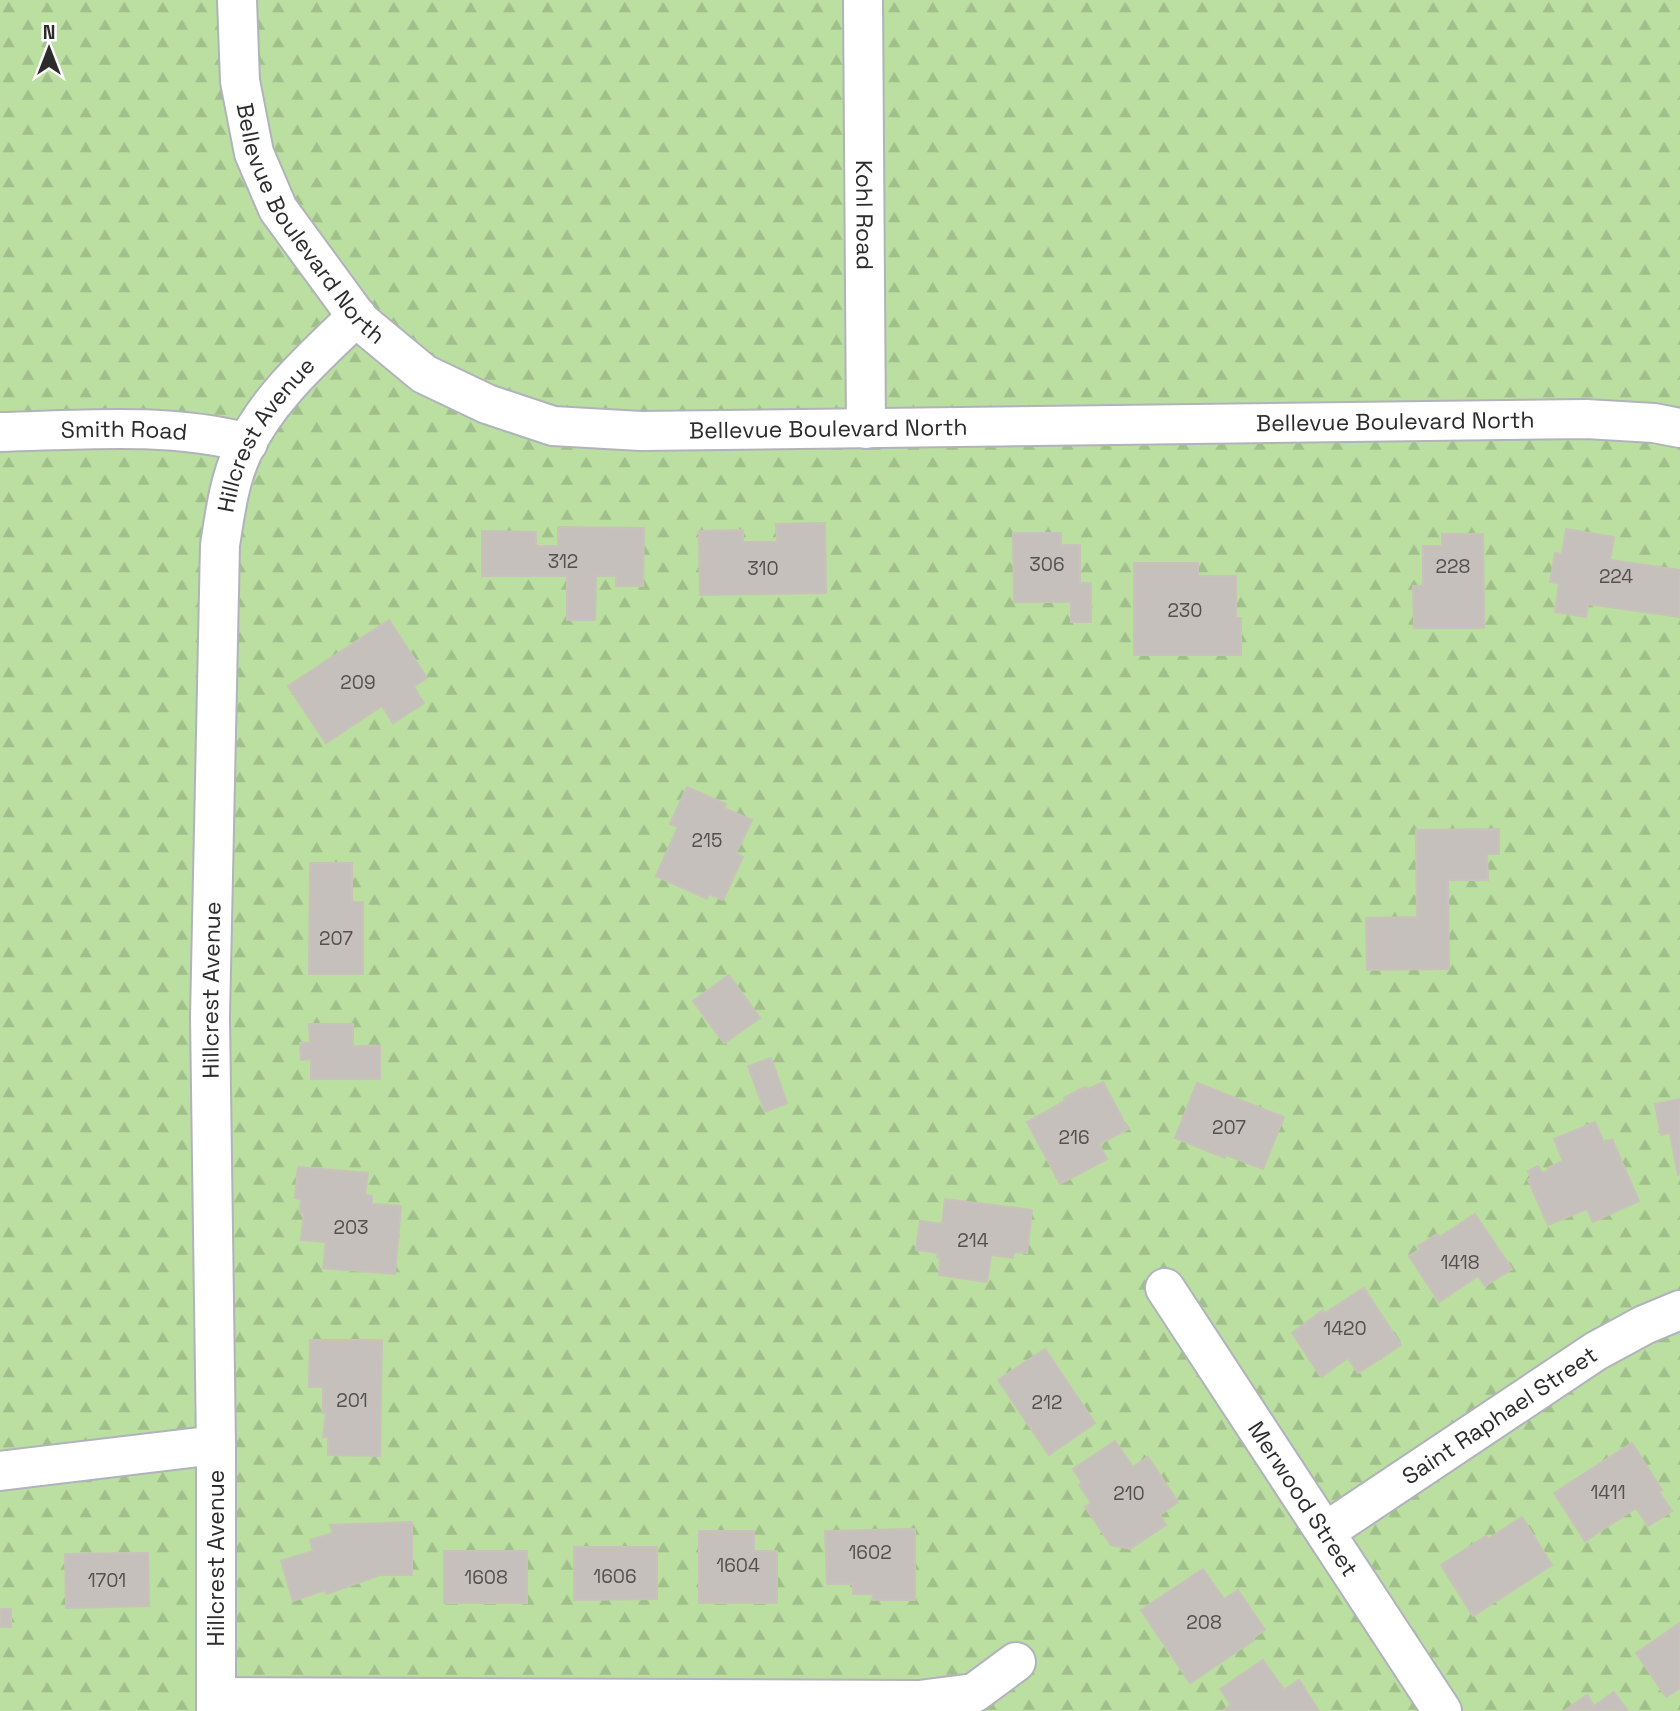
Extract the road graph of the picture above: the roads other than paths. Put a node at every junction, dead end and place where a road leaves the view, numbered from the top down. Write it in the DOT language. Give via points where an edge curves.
graph roads {
  1 [pos="236,0"];
  2 [pos="863,0"];
  3 [pos="357,316"];
  4 [pos="1680,428"];
  5 [pos="866,429"];
  6 [pos="0,432"];
  7 [pos="248,443"];
  8 [pos="1165,1288"];
  9 [pos="1680,1310"];
  10 [pos="216,1445"];
  11 [pos="0,1471"];
  12 [pos="1325,1532"];
  13 [pos="1016,1662"];
  14 [pos="215,1704"];
  15 [pos="1442,1711"];
  1 -- 3 [label="street, Bellevue Boulevard North" via="240,81 254,153 278,209"];
  2 -- 5 [label="street, Kohl Road"];
  3 -- 5 [label="street, Bellevue Boulevard North" via="424,374 487,404 553,426 641,431"];
  3 -- 7 [label="street, Hillcrest Avenue" via="293,380"];
  4 -- 5 [label="street, Bellevue Boulevard North" via="1586,419"];
  6 -- 7 [label="street, Smith Road" via="156,428"];
  7 -- 10 [label="street, Hillcrest Avenue" via="228,498 220,545 217,621 210,1017"];
  8 -- 12 [label="street, Merwood Street"];
  9 -- 12 [label="street, Saint Raphael Street" via="1597,1350"];
  10 -- 11 [label="street"];
  10 -- 14 [label="street, Hillcrest Avenue"];
  12 -- 15 [label="street, Merwood Street"];
  13 -- 14 [label="street" via="974,1693 919,1700"];
}
